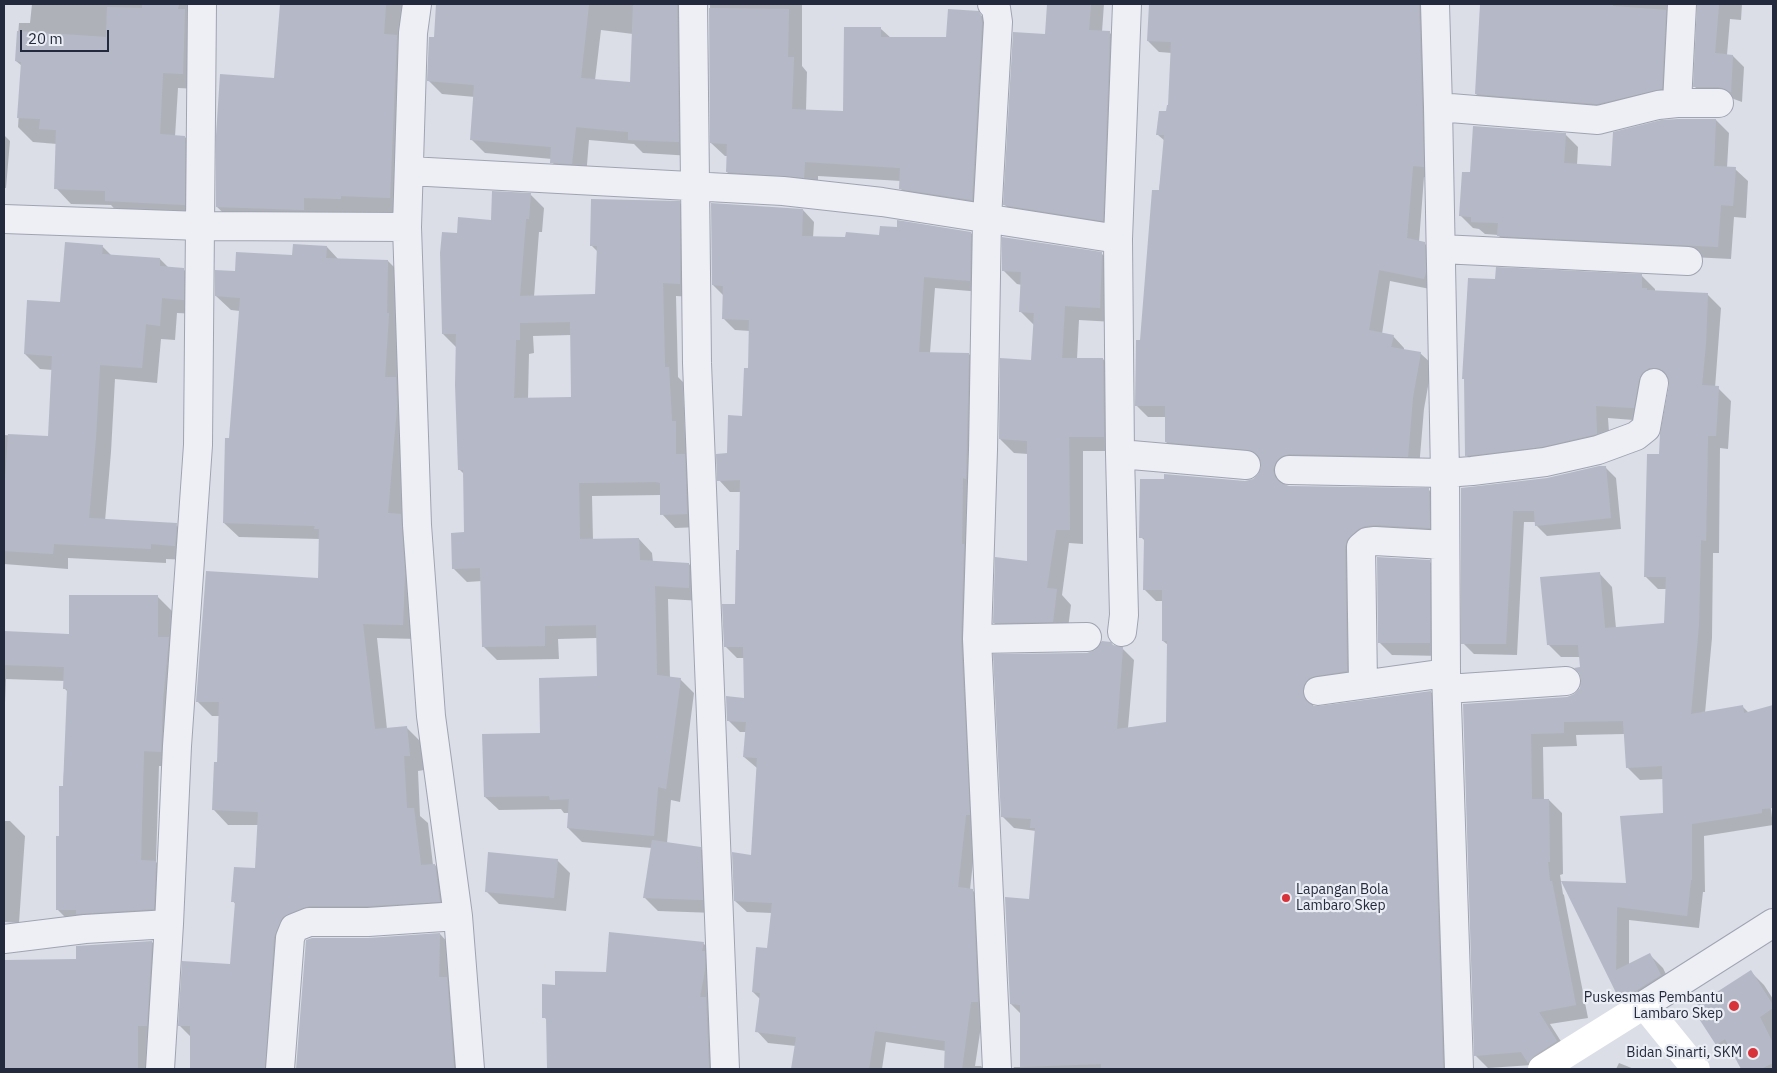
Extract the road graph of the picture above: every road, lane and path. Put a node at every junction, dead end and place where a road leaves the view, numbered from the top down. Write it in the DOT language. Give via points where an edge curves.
graph roads {
  1 [pos="202,4"];
  2 [pos="417,4"];
  3 [pos="693,4"];
  4 [pos="992,4"];
  5 [pos="1127,4"];
  6 [pos="1435,4"];
  7 [pos="1682,4"];
  8 [pos="1677,103"];
  9 [pos="1719,103"];
  10 [pos="1438,107"];
  11 [pos="409,171"];
  12 [pos="694,186"];
  13 [pos="4,219"];
  14 [pos="986,219"];
  15 [pos="201,226"];
  16 [pos="407,227"];
  17 [pos="1118,239"];
  18 [pos="1441,249"];
  19 [pos="1688,261"];
  20 [pos="1654,383"];
  21 [pos="1120,454"];
  22 [pos="1246,465"];
  23 [pos="1289,470"];
  24 [pos="1445,473"];
  25 [pos="1445,545"];
  26 [pos="1122,632"];
  27 [pos="1087,637"];
  28 [pos="977,638"];
  29 [pos="1446,681"];
  30 [pos="1566,681"];
  31 [pos="1363,684"];
  32 [pos="1318,691"];
  33 [pos="458,916"];
  34 [pos="1773,923"];
  35 [pos="169,924"];
  36 [pos="4,939"];
  37 [pos="1644,1005"];
  38 [pos="160,1069"];
  39 [pos="280,1069"];
  40 [pos="470,1069"];
  41 [pos="725,1069"];
  42 [pos="997,1069"];
  43 [pos="1459,1069"];
  44 [pos="1544,1069"];
  45 [pos="1696,1069"];
  1 -- 15 [label="street"];
  2 -- 11 [label="street" via="413,33"];
  3 -- 12 [label="street"];
  4 -- 14 [label="street" via="996,8 998,22"];
  5 -- 17 [label="street"];
  6 -- 10 [label="street"];
  7 -- 8 [label="street"];
  8 -- 9 [label="street"];
  8 -- 10 [label="street" via="1598,120"];
  10 -- 18 [label="street"];
  11 -- 12 [label="street"];
  11 -- 16 [label="street"];
  12 -- 14 [label="street" via="832,196"];
  12 -- 41 [label="street" via="697,363"];
  13 -- 15 [label="street"];
  14 -- 17 [label="street"];
  14 -- 28 [label="street"];
  15 -- 16 [label="street"];
  15 -- 35 [label="street" via="198,445 177,746"];
  16 -- 33 [label="street" via="417,524 431,716"];
  17 -- 21 [label="street"];
  18 -- 19 [label="street"];
  18 -- 24 [label="street"];
  20 -- 24 [label="street" via="1646,428 1636,436 1598,450 1545,462"];
  21 -- 22 [label="street"];
  21 -- 26 [label="street"];
  23 -- 24 [label="street"];
  24 -- 25 [label="street"];
  25 -- 29 [label="street"];
  25 -- 31 [label="street" via="1375,541 1361,547"];
  27 -- 28 [label="street"];
  28 -- 42 [label="street"];
  29 -- 30 [label="street"];
  29 -- 31 [label="street"];
  29 -- 43 [label="street"];
  31 -- 32 [label="street"];
  33 -- 39 [label="street" via="308,922 294,928 290,938"];
  33 -- 40 [label="street"];
  34 -- 37 [label="street"];
  35 -- 36 [label="street" via="85,929"];
  35 -- 38 [label="street"];
  37 -- 44 [label="street"];
  37 -- 45 [label="street"];
}
